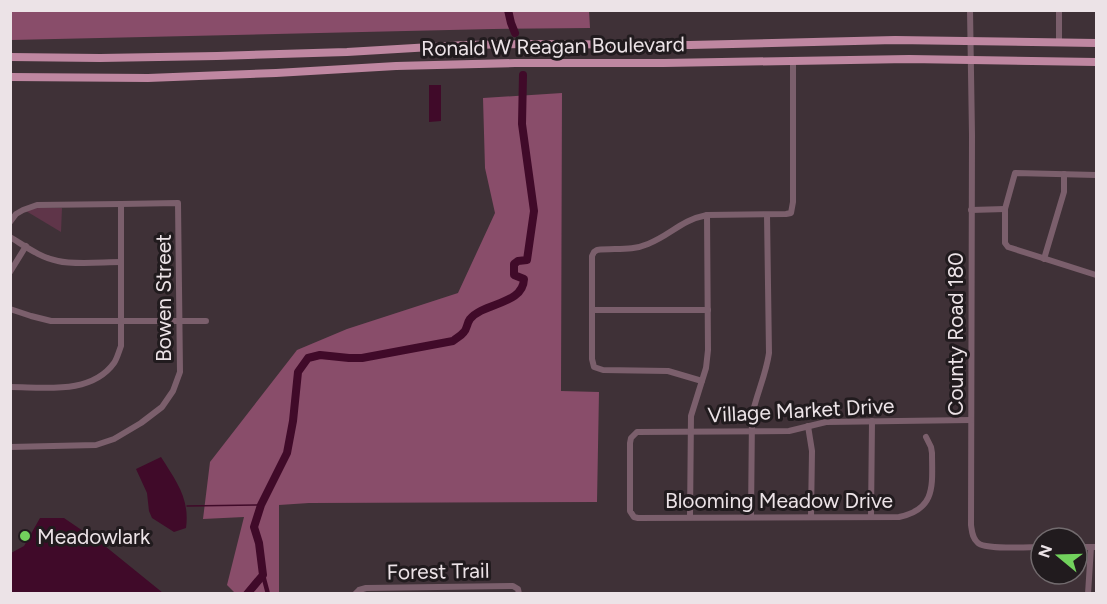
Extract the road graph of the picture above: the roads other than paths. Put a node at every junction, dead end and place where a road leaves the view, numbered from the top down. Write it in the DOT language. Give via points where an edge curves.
graph roads {
  1 [pos="970,10"];
  2 [pos="1059,10"];
  3 [pos="970,40"];
  4 [pos="1059,42"];
  5 [pos="1096,43"];
  6 [pos="10,57"];
  7 [pos="970,59"];
  8 [pos="793,61"];
  9 [pos="1096,62"];
  10 [pos="10,77"];
  11 [pos="1064,174"];
  12 [pos="1096,175"];
  13 [pos="121,204"];
  14 [pos="1005,209"];
  15 [pos="971,210"];
  16 [pos="707,215"];
  17 [pos="767,215"];
  18 [pos="10,222"];
  19 [pos="10,237"];
  20 [pos="26,246"];
  21 [pos="1044,258"];
  22 [pos="121,262"];
  23 [pos="10,272"];
  24 [pos="1096,275"];
  25 [pos="10,309"];
  26 [pos="592,310"];
  27 [pos="708,310"];
  28 [pos="122,321"];
  29 [pos="180,321"];
  30 [pos="206,321"];
  31 [pos="702,381"];
  32 [pos="10,387"];
  33 [pos="971,420"];
  34 [pos="872,421"];
  35 [pos="808,426"];
  36 [pos="691,431"];
  37 [pos="751,431"];
  38 [pos="926,437"];
  39 [pos="10,447"];
  40 [pos="632,515"];
  41 [pos="811,516"];
  42 [pos="690,517"];
  43 [pos="751,517"];
  44 [pos="871,517"];
  45 [pos="1029,547"];
  46 [pos="1094,547"];
  47 [pos="355,594"];
  48 [pos="519,594"];
  49 [pos="1088,594"];
  1 -- 3 [label="street, County Road 180"];
  2 -- 4 [label="street"];
  3 -- 4 [label="main road, Ronald W Reagan Boulevard"];
  3 -- 6 [label="main road, Ronald W Reagan Boulevard" via="465,45 240,55"];
  3 -- 7 [label="street, County Road 180"];
  4 -- 5 [label="main road, Ronald W Reagan Boulevard"];
  7 -- 8 [label="main road, Ronald W Reagan Boulevard"];
  7 -- 9 [label="main road, Ronald W Reagan Boulevard"];
  7 -- 15 [label="street, County Road 180"];
  8 -- 10 [label="main road, Ronald W Reagan Boulevard" via="396,66 148,78"];
  8 -- 17 [label="street" via="793,209 791,213"];
  11 -- 12 [label="street"];
  11 -- 14 [label="street" via="1015,173"];
  11 -- 21 [label="street" via="1064,192"];
  13 -- 18 [label="street" via="38,204 16,214"];
  13 -- 22 [label="street"];
  13 -- 29 [label="street, Bowen Street" via="178,203"];
  14 -- 15 [label="street"];
  14 -- 21 [label="street" via="1008,247"];
  15 -- 33 [label="street, County Road 180"];
  16 -- 17 [label="street"];
  16 -- 26 [label="street" via="690,219 638,248 594,252"];
  16 -- 27 [label="street"];
  17 -- 37 [label="street" via="769,354"];
  19 -- 20 [label="street"];
  20 -- 22 [label="street" via="57,261"];
  20 -- 23 [label="street"];
  21 -- 24 [label="street"];
  22 -- 28 [label="street"];
  25 -- 28 [label="street" via="51,321"];
  26 -- 27 [label="street"];
  26 -- 31 [label="street" via="594,367 668,371"];
  27 -- 31 [label="street" via="707,360"];
  28 -- 29 [label="street"];
  28 -- 32 [label="street" via="115,363 99,378 71,387"];
  29 -- 30 [label="street"];
  29 -- 39 [label="street, Bowen Street" via="180,372 173,391 162,407 141,423 114,439 96,444"];
  31 -- 36 [label="street"];
  33 -- 34 [label="street, Village Market Drive"];
  33 -- 45 [label="street, County Road 180" via="972,535 983,546"];
  34 -- 35 [label="street, Village Market Drive"];
  34 -- 44 [label="street"];
  35 -- 37 [label="street, Village Market Drive" via="789,431"];
  35 -- 41 [label="street" via="812,451"];
  36 -- 37 [label="street, Village Market Drive"];
  36 -- 40 [label="street, Village Market Drive" via="633,434"];
  36 -- 42 [label="street"];
  37 -- 43 [label="street"];
  38 -- 44 [label="street, Blooming Meadow Drive" via="932,453 928,500 906,516"];
  40 -- 42 [label="street, Blooming Meadow Drive"];
  41 -- 43 [label="street, Blooming Meadow Drive"];
  41 -- 44 [label="street, Blooming Meadow Drive"];
  42 -- 43 [label="street, Blooming Meadow Drive"];
  46 -- 49 [label="street"];
  47 -- 48 [label="street, Forest Trail" via="366,588 513,586"];
}
